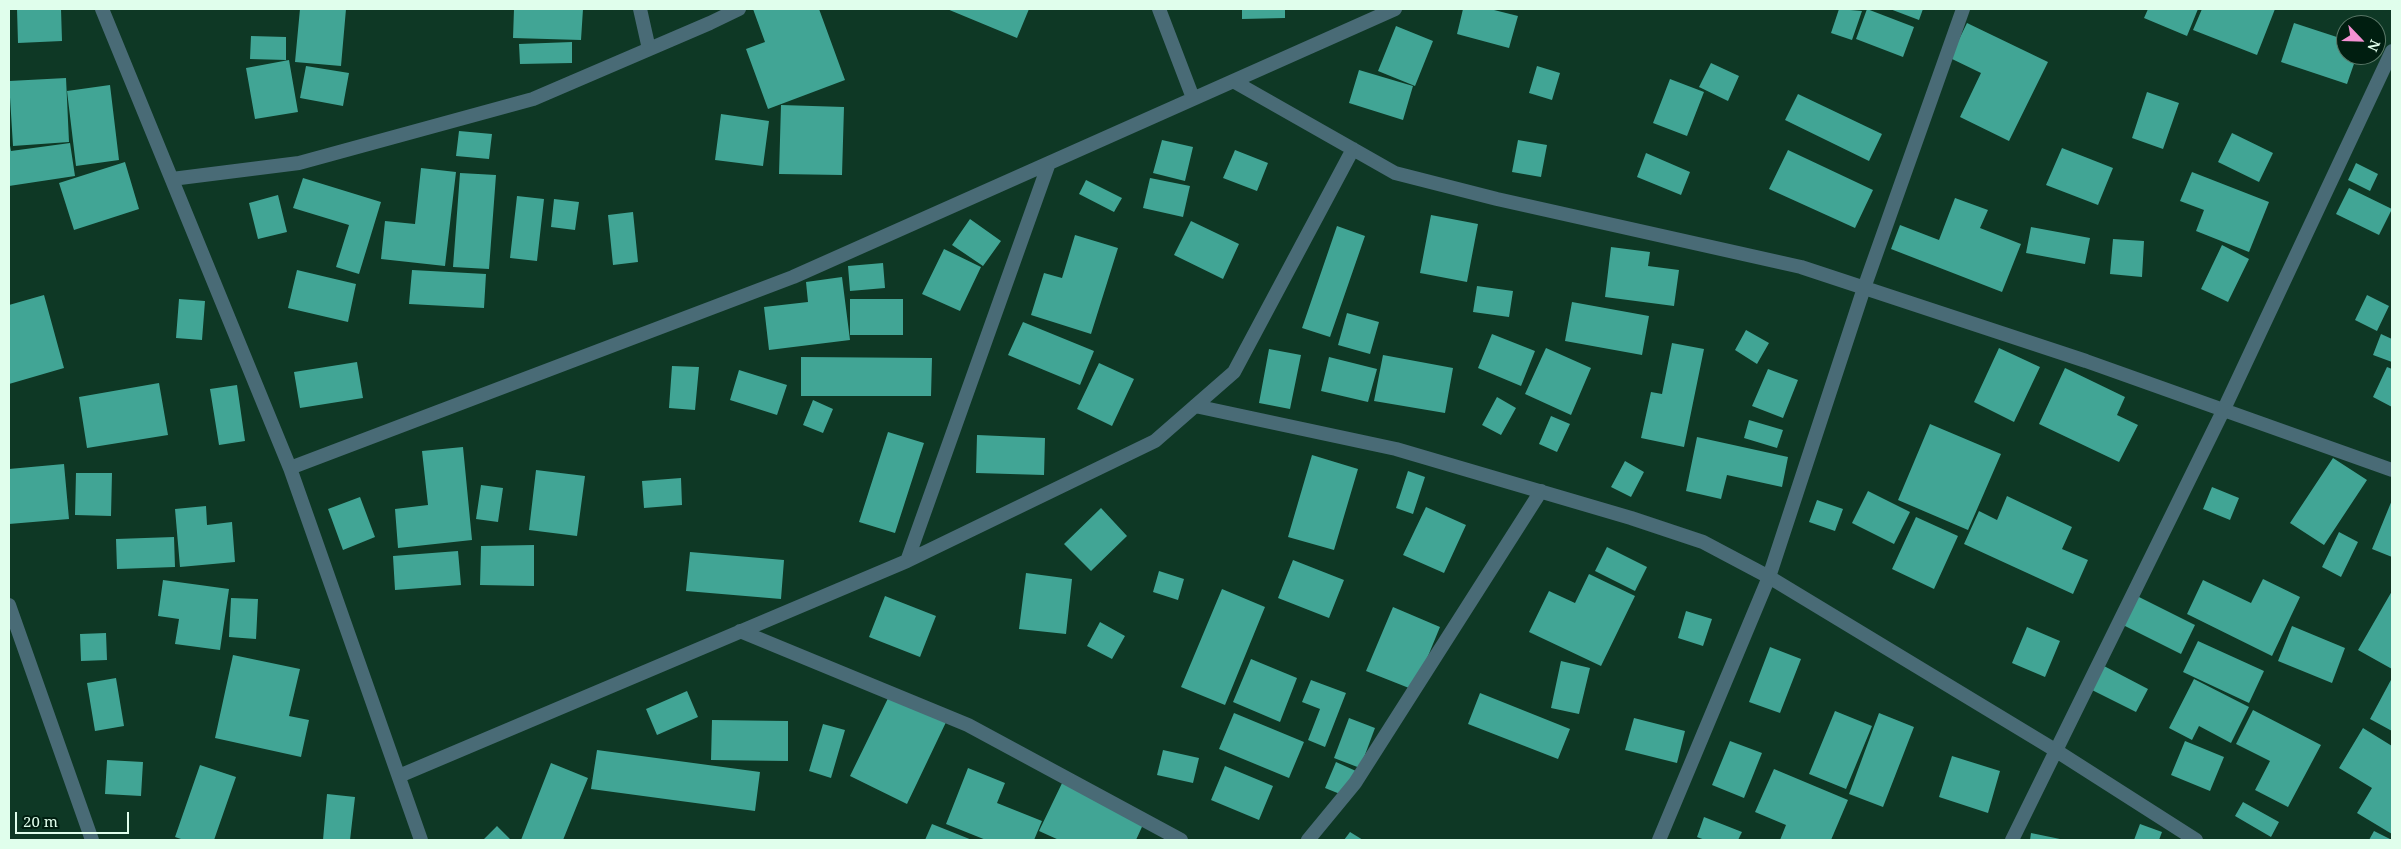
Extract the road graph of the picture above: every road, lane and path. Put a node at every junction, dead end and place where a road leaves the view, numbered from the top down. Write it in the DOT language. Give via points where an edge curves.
graph roads {
  1 [pos="102,9"];
  2 [pos="640,9"];
  3 [pos="739,9"];
  4 [pos="1158,9"];
  5 [pos="1395,9"];
  6 [pos="1963,9"];
  7 [pos="649,50"];
  8 [pos="2392,52"];
  9 [pos="1233,81"];
  10 [pos="1194,98"];
  11 [pos="1353,148"];
  12 [pos="1049,163"];
  13 [pos="172,179"];
  14 [pos="1864,288"];
  15 [pos="1195,406"];
  16 [pos="2224,409"];
  17 [pos="290,468"];
  18 [pos="2392,470"];
  19 [pos="1540,491"];
  20 [pos="907,560"];
  21 [pos="1769,577"];
  22 [pos="9,605"];
  23 [pos="740,631"];
  24 [pos="2055,750"];
  25 [pos="399,776"];
  26 [pos="92,840"];
  27 [pos="421,840"];
  28 [pos="1181,840"];
  29 [pos="1308,840"];
  30 [pos="1659,840"];
  31 [pos="2012,840"];
  32 [pos="2196,840"];
  1 -- 13 [label="street"];
  2 -- 7 [label="street"];
  3 -- 7 [label="street"];
  4 -- 10 [label="street"];
  5 -- 9 [label="street"];
  6 -- 14 [label="street"];
  7 -- 13 [label="street" via="533,99 299,163"];
  8 -- 16 [label="street"];
  9 -- 10 [label="street"];
  9 -- 11 [label="street"];
  10 -- 12 [label="street"];
  11 -- 14 [label="street" via="1395,172 1497,199 1801,267"];
  11 -- 15 [label="street" via="1234,372"];
  12 -- 17 [label="street" via="793,277"];
  12 -- 20 [label="street"];
  13 -- 17 [label="street"];
  14 -- 16 [label="street"];
  14 -- 21 [label="street"];
  15 -- 19 [label="street" via="1396,449"];
  15 -- 20 [label="street" via="1155,441"];
  16 -- 18 [label="street"];
  16 -- 24 [label="street"];
  17 -- 25 [label="street"];
  19 -- 21 [label="street" via="1703,542"];
  19 -- 29 [label="street" via="1355,782"];
  20 -- 23 [label="street"];
  21 -- 24 [label="street"];
  21 -- 30 [label="street"];
  22 -- 26 [label="street"];
  23 -- 25 [label="street"];
  23 -- 28 [label="street" via="968,725"];
  24 -- 31 [label="street"];
  24 -- 32 [label="street"];
  25 -- 27 [label="street"];
}
